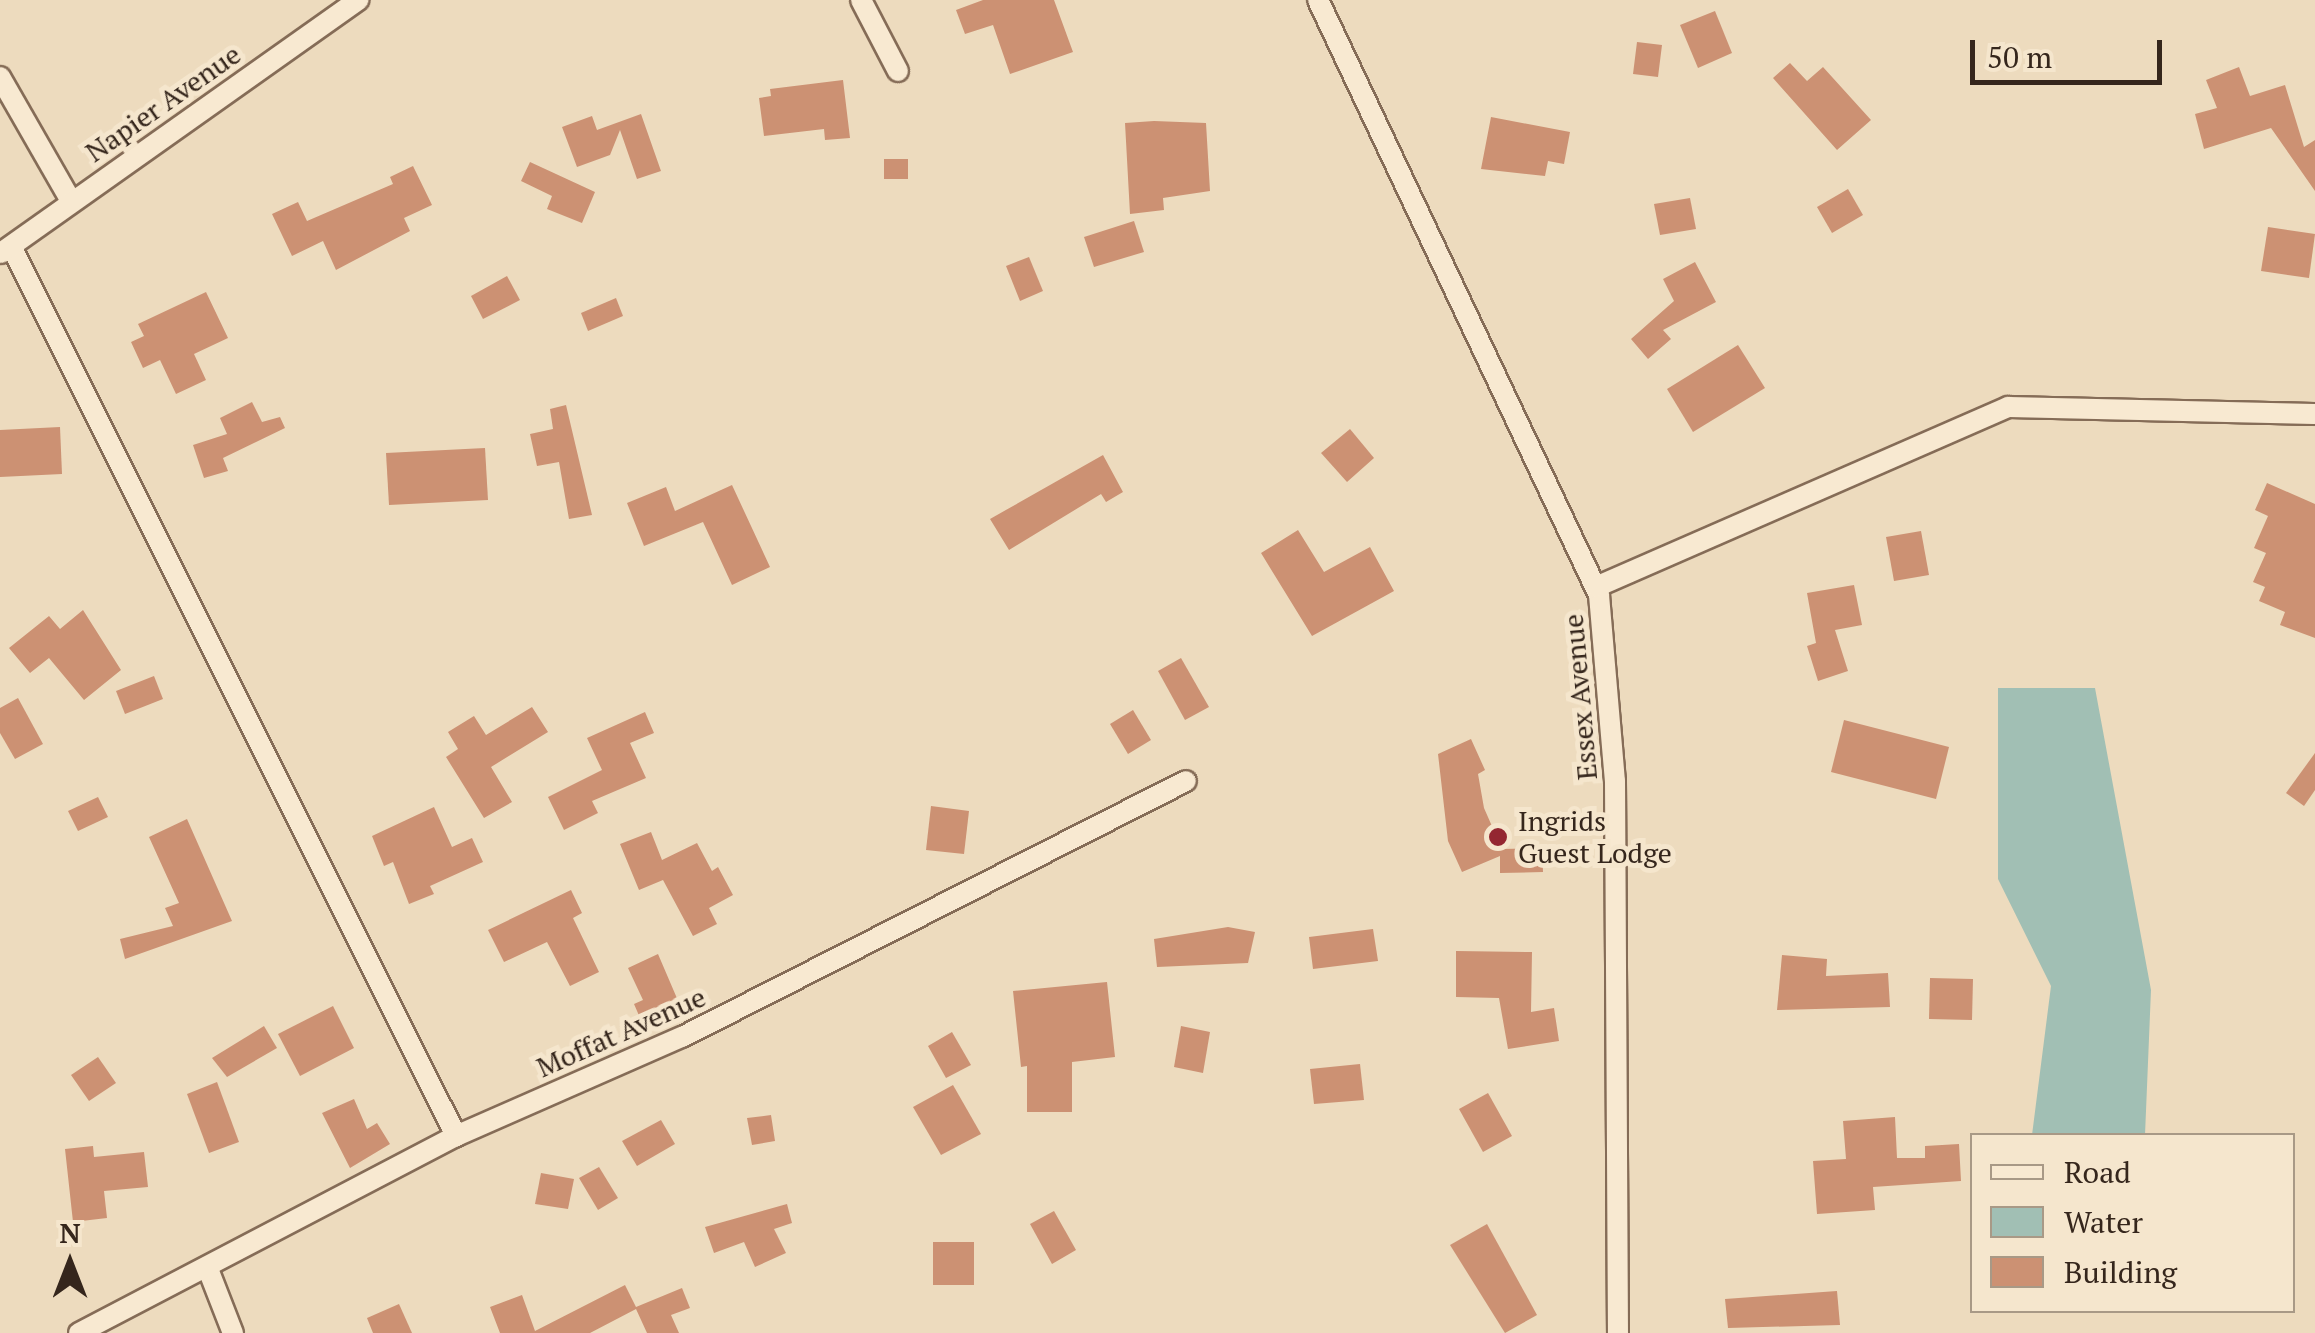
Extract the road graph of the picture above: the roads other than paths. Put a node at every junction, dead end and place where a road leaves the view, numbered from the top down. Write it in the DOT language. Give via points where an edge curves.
graph roads {
  1 [pos="358,0"];
  2 [pos="861,0"];
  3 [pos="1318,0"];
  4 [pos="898,70"];
  5 [pos="0,77"];
  6 [pos="71,201"];
  7 [pos="6,250"];
  8 [pos="2315,414"];
  9 [pos="1596,587"];
  10 [pos="1186,781"];
  11 [pos="456,1136"];
  12 [pos="208,1269"];
  13 [pos="79,1333"];
  14 [pos="234,1333"];
  15 [pos="1618,1333"];
  1 -- 6 [label="street, Napier Avenue"];
  2 -- 4 [label="street"];
  3 -- 9 [label="street, Essex Avenue"];
  5 -- 6 [label="street"];
  6 -- 7 [label="street, Napier Avenue"];
  7 -- 11 [label="street"];
  8 -- 9 [label="street" via="2008,407"];
  9 -- 15 [label="street, Essex Avenue" via="1616,780"];
  10 -- 11 [label="street, Moffat Avenue" via="682,1038"];
  11 -- 12 [label="street, Moffat Avenue"];
  12 -- 13 [label="street, Moffat Avenue"];
  12 -- 14 [label="street"];
}
